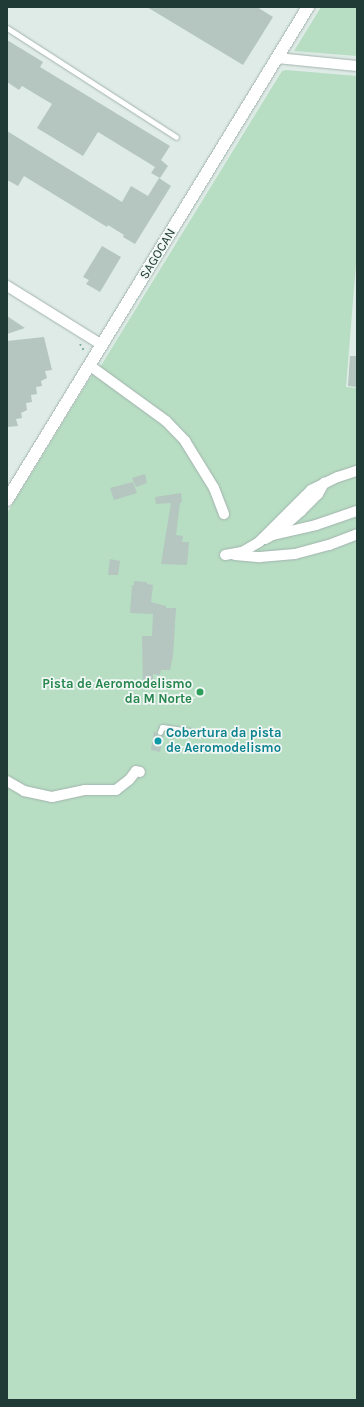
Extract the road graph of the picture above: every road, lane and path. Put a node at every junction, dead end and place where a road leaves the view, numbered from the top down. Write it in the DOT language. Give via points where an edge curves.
graph roads {
  1 [pos="308,7"];
  2 [pos="7,28"];
  3 [pos="277,58"];
  4 [pos="357,66"];
  5 [pos="176,137"];
  6 [pos="7,286"];
  7 [pos="102,345"];
  8 [pos="89,365"];
  9 [pos="357,471"];
  10 [pos="324,483"];
  11 [pos="7,500"];
  12 [pos="357,511"];
  13 [pos="224,514"];
  14 [pos="357,534"];
  15 [pos="273,535"];
  16 [pos="259,542"];
  17 [pos="190,731"];
  18 [pos="160,732"];
  19 [pos="140,772"];
  20 [pos="7,781"];
  1 -- 3 [label="street, SAGOCAN"];
  2 -- 5 [label="lane"];
  3 -- 4 [label="street"];
  3 -- 7 [label="street, SAGOCAN"];
  6 -- 7 [label="street"];
  7 -- 8 [label="street, SAGOCAN"];
  8 -- 11 [label="street, SAGOCAN"];
  8 -- 13 [label="street" via="166,421 185,441 214,488"];
  9 -- 10 [label="street"];
  10 -- 15 [label="street" via="318,494"];
  10 -- 16 [label="street" via="301,499"];
  12 -- 15 [label="street" via="316,525"];
  14 -- 16 [label="street" via="295,554 260,557 225,555 242,552"];
  15 -- 16 [label="street"];
  17 -- 18 [label="lane" via="162,727"];
  19 -- 20 [label="street" via="136,771 130,780 116,790 85,790 52,797 24,791"];
}
